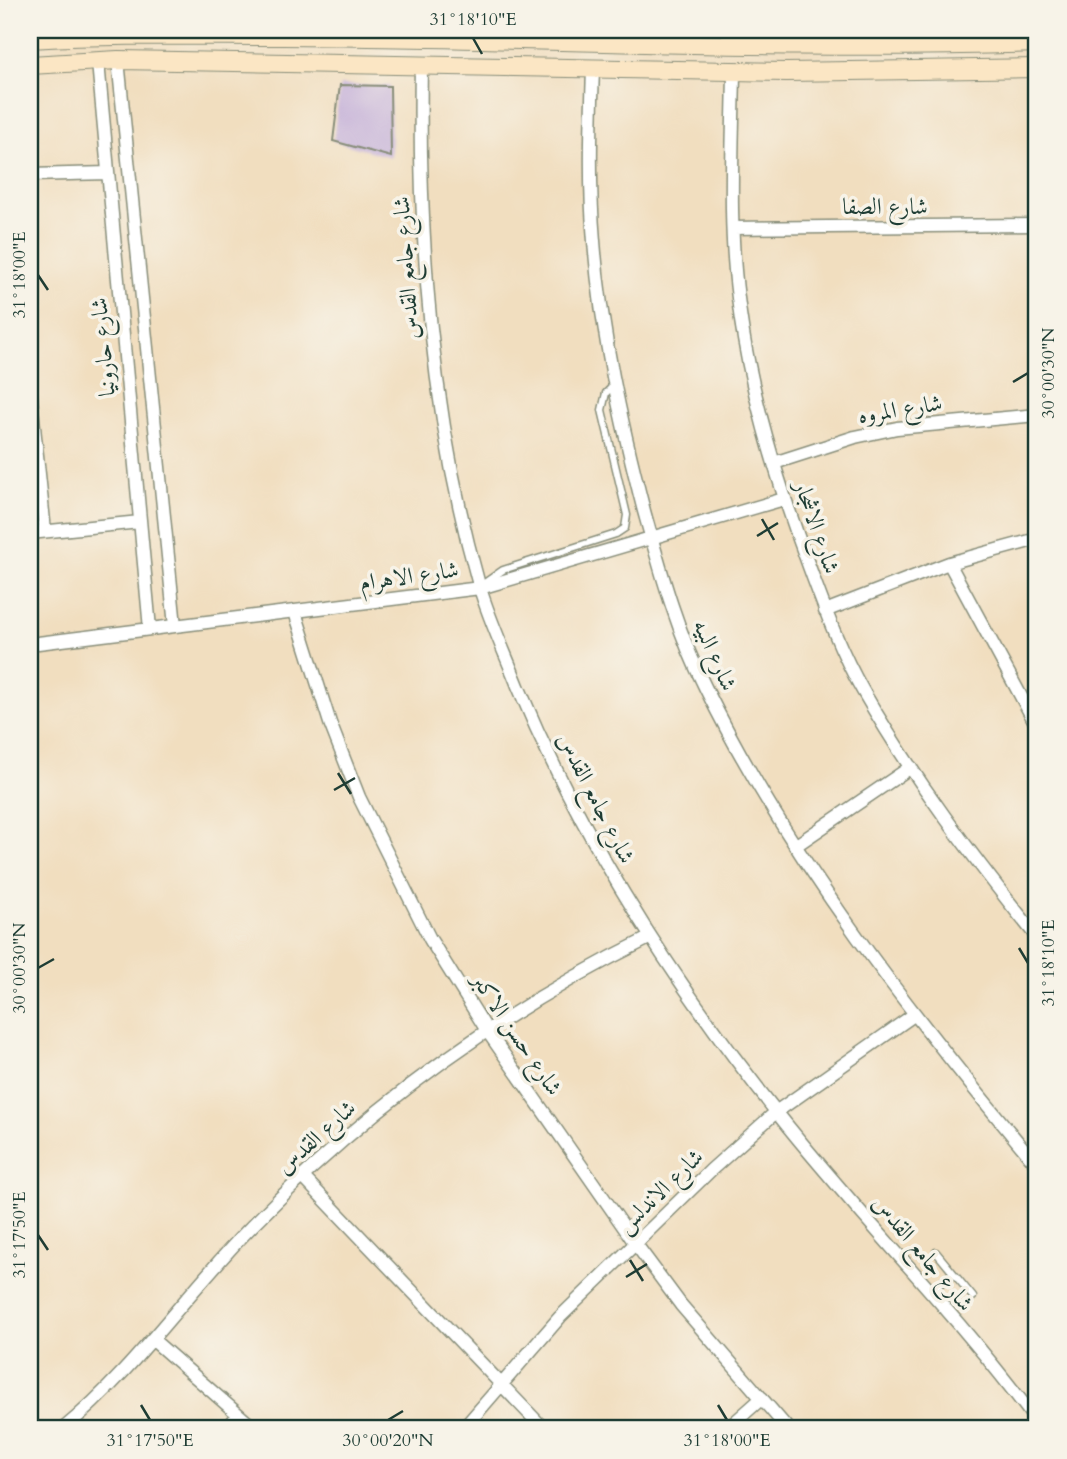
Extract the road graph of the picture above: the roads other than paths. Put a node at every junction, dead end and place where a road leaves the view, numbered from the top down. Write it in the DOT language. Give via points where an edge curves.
graph roads {
  1 [pos="98,32"];
  2 [pos="421,33"];
  3 [pos="598,35"];
  4 [pos="30,39"];
  5 [pos="1037,44"];
  6 [pos="118,60"];
  7 [pos="98,62"];
  8 [pos="30,65"];
  9 [pos="421,65"];
  10 [pos="1037,68"];
  11 [pos="593,69"];
  12 [pos="734,71"];
  13 [pos="108,173"];
  14 [pos="30,175"];
  15 [pos="1037,225"];
  16 [pos="733,228"];
  17 [pos="615,385"];
  18 [pos="30,389"];
  19 [pos="1037,415"];
  20 [pos="33,450"];
  21 [pos="774,463"];
  22 [pos="783,499"];
  23 [pos="140,522"];
  24 [pos="45,531"];
  25 [pos="30,534"];
  26 [pos="651,537"];
  27 [pos="1037,539"];
  28 [pos="949,564"];
  29 [pos="480,588"];
  30 [pos="825,611"];
  31 [pos="295,612"];
  32 [pos="175,626"];
  33 [pos="150,629"];
  34 [pos="30,644"];
  35 [pos="1037,726"];
  36 [pos="911,767"];
  37 [pos="795,846"];
  38 [pos="649,937"];
  39 [pos="1037,937"];
  40 [pos="915,1014"];
  41 [pos="486,1029"];
  42 [pos="776,1112"];
  43 [pos="1037,1165"];
  44 [pos="302,1175"];
  45 [pos="635,1243"];
  46 [pos="936,1252"];
  47 [pos="953,1273"];
  48 [pos="929,1293"];
  49 [pos="973,1297"];
  50 [pos="152,1339"];
  51 [pos="499,1385"];
  52 [pos="762,1398"];
  53 [pos="238,1415"];
  54 [pos="1037,1422"];
  55 [pos="63,1429"];
  56 [pos="228,1429"];
  57 [pos="255,1429"];
  58 [pos="463,1429"];
  59 [pos="544,1429"];
  60 [pos="727,1429"];
  61 [pos="788,1429"];
  1 -- 2 [label="main road"];
  1 -- 4 [label="main road"];
  2 -- 3 [label="main road"];
  3 -- 5 [label="main road" via="893,46"];
  6 -- 7 [label="main road"];
  6 -- 9 [label="main road"];
  6 -- 32 [label="street, شارع حارونيا"];
  7 -- 8 [label="main road"];
  7 -- 13 [label="street, شارع حارونيا"];
  9 -- 11 [label="main road"];
  9 -- 29 [label="street, شارع جامع القدس" via="422,240 430,327 444,426"];
  10 -- 12 [label="main road"];
  11 -- 12 [label="main road"];
  11 -- 17 [label="street, شارع البيه" via="594,240"];
  12 -- 16 [label="street, شارع الاشجار"];
  13 -- 14 [label="street"];
  13 -- 23 [label="street, شارع حارونيا"];
  15 -- 16 [label="street, شارع الصفا"];
  16 -- 21 [label="street, شارع الاشجار" via="748,362"];
  17 -- 26 [label="street, شارع البيه"];
  17 -- 29 [label="lane" via="604,398 602,410 627,515 625,527 616,534 503,570"];
  18 -- 20 [label="street"];
  19 -- 21 [label="street, شارع المروه" via="897,428"];
  20 -- 24 [label="street"];
  21 -- 22 [label="street, شارع الاشجار"];
  22 -- 26 [label="street, شارع الاهرام"];
  22 -- 30 [label="street, شارع الاشجار"];
  23 -- 24 [label="street"];
  23 -- 33 [label="street, شارع حارونيا"];
  24 -- 25 [label="street"];
  26 -- 29 [label="street, شارع الاهرام"];
  26 -- 37 [label="street, شارع البيه" via="670,605 705,688"];
  27 -- 28 [label="street"];
  28 -- 30 [label="street"];
  28 -- 35 [label="street"];
  29 -- 31 [label="street, شارع الاهرام"];
  29 -- 38 [label="street, شارع جامع القدس" via="569,799"];
  30 -- 36 [label="street, شارع الاشجار" via="862,689"];
  31 -- 32 [label="street, شارع الاهرام"];
  31 -- 41 [label="street, شارع حسن الاكبر" via="359,797 430,939"];
  32 -- 33 [label="street, شارع الاهرام"];
  33 -- 34 [label="street, شارع الاهرام"];
  36 -- 37 [label="street"];
  36 -- 39 [label="street, شارع الاشجار"];
  37 -- 40 [label="street, شارع البيه"];
  38 -- 41 [label="street, شارع القدس"];
  38 -- 42 [label="street, شارع جامع القدس"];
  40 -- 42 [label="street, شارع الاندلس"];
  40 -- 43 [label="street, شارع البيه"];
  41 -- 44 [label="street, شارع القدس" via="358,1126"];
  41 -- 45 [label="street, شارع حسن الاكبر"];
  42 -- 45 [label="street, شارع الاندلس"];
  42 -- 48 [label="street, شارع جامع القدس"];
  44 -- 50 [label="street, شارع القدس" via="198,1282"];
  44 -- 51 [label="street"];
  45 -- 51 [label="street, شارع الاندلس"];
  45 -- 52 [label="street, شارع حسن الاكبر" via="681,1305"];
  46 -- 47 [label="lane"];
  47 -- 48 [label="lane"];
  47 -- 49 [label="lane"];
  48 -- 54 [label="street, شارع جامع القدس"];
  50 -- 53 [label="street"];
  50 -- 55 [label="street, شارع القدس" via="95,1403"];
  51 -- 58 [label="street, شارع الاندلس"];
  51 -- 59 [label="street"];
  52 -- 60 [label="street"];
  52 -- 61 [label="street, شارع حسن الاكبر"];
  53 -- 56 [label="street"];
  53 -- 57 [label="street"];
}
